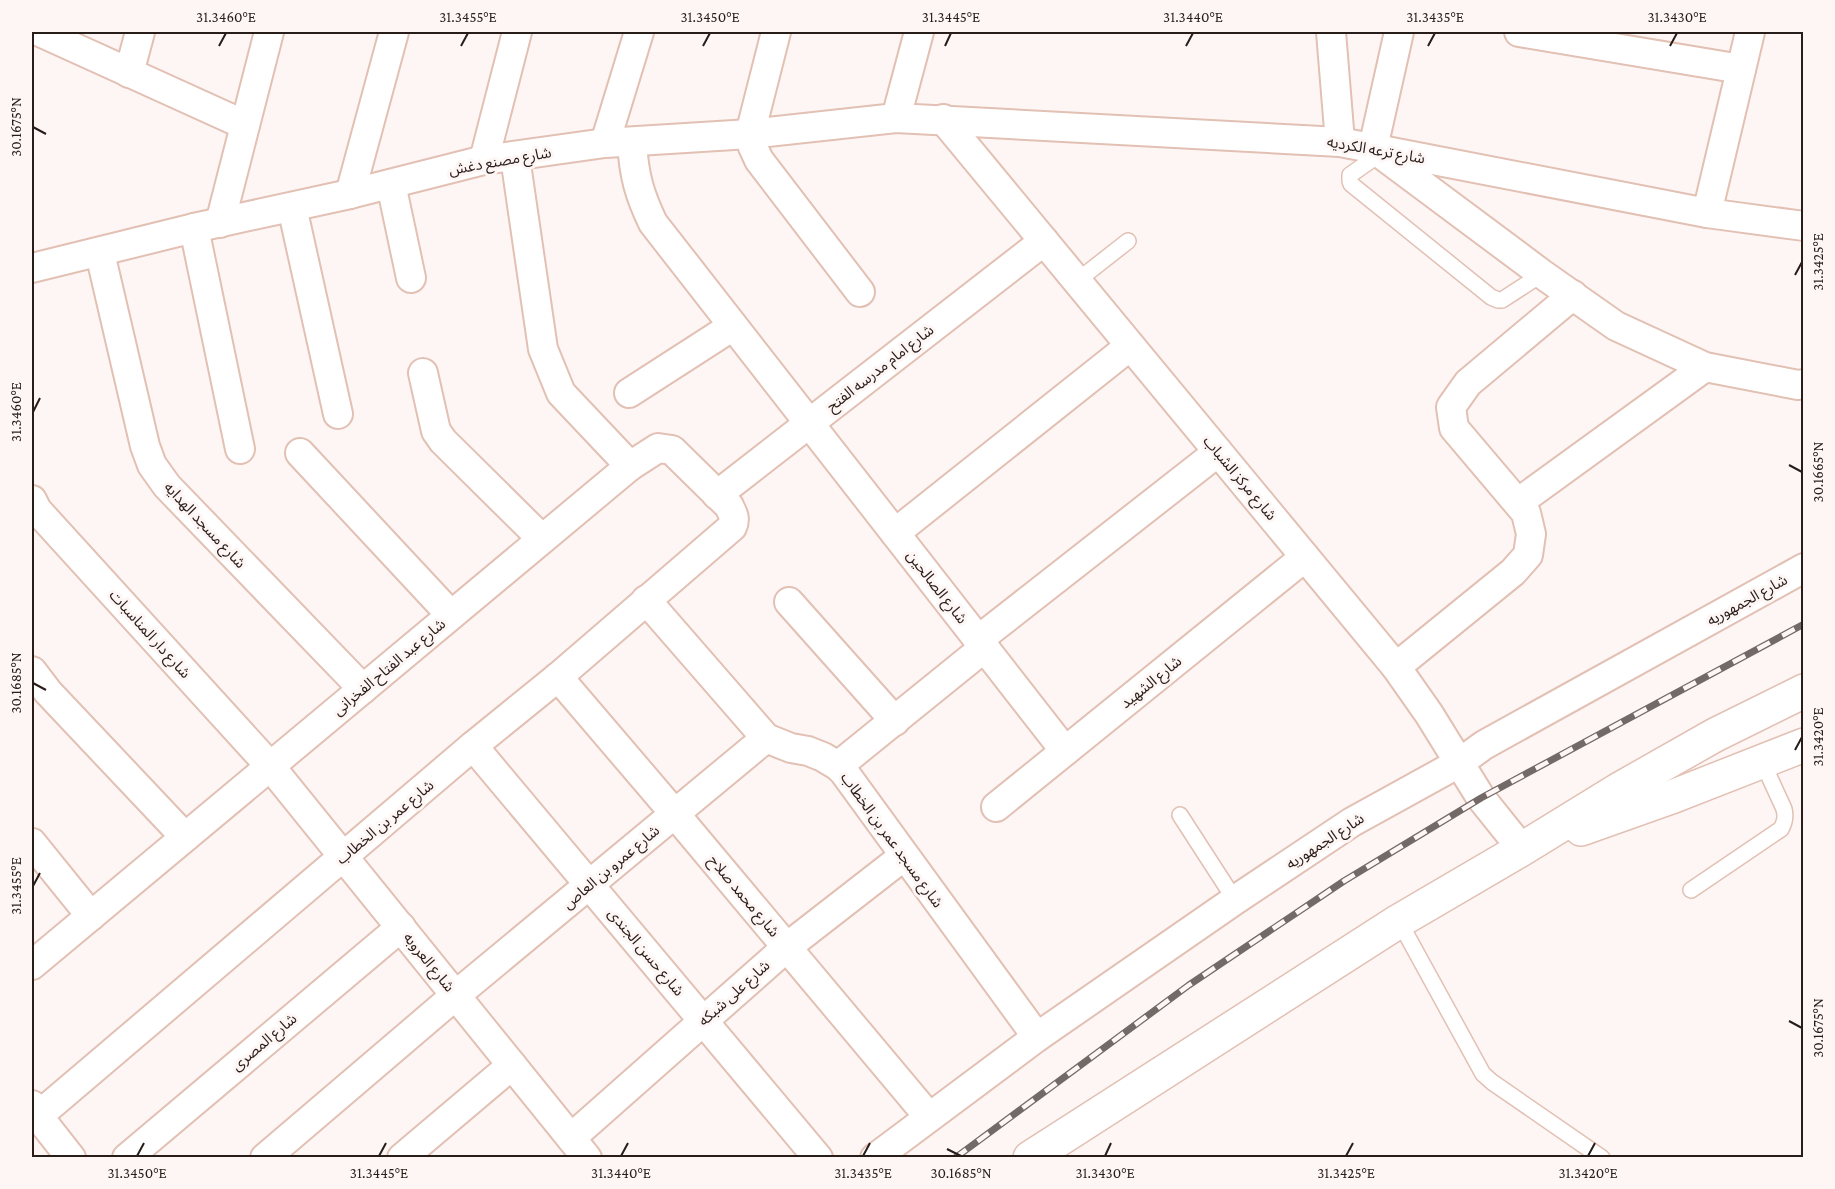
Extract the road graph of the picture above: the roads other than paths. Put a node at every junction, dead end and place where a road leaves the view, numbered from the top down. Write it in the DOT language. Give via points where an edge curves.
graph roads {
  1 [pos="40,32"];
  2 [pos="140,32"];
  3 [pos="269,32"];
  4 [pos="394,32"];
  5 [pos="518,32"];
  6 [pos="639,32"];
  7 [pos="776,32"];
  8 [pos="919,32"];
  9 [pos="1331,32"];
  10 [pos="1399,32"];
  11 [pos="1519,32"];
  12 [pos="1750,32"];
  13 [pos="1741,69"];
  14 [pos="129,73"];
  15 [pos="896,118"];
  16 [pos="943,119"];
  17 [pos="245,125"];
  18 [pos="750,134"];
  19 [pos="1340,142"];
  20 [pos="619,143"];
  21 [pos="1377,151"];
  22 [pos="515,157"];
  23 [pos="484,160"];
  24 [pos="391,184"];
  25 [pos="350,194"];
  26 [pos="292,207"];
  27 [pos="1707,213"];
  28 [pos="207,226"];
  29 [pos="1803,226"];
  30 [pos="1044,241"];
  31 [pos="1128,241"];
  32 [pos="100,253"];
  33 [pos="32,268"];
  34 [pos="1542,274"];
  35 [pos="411,278"];
  36 [pos="1077,281"];
  37 [pos="860,292"];
  38 [pos="1573,295"];
  39 [pos="733,326"];
  40 [pos="1130,346"];
  41 [pos="1705,367"];
  42 [pos="423,373"];
  43 [pos="1803,384"];
  44 [pos="629,393"];
  45 [pos="338,414"];
  46 [pos="809,423"];
  47 [pos="240,449"];
  48 [pos="1218,452"];
  49 [pos="300,453"];
  50 [pos="630,466"];
  51 [pos="717,495"];
  52 [pos="32,501"];
  53 [pos="1519,502"];
  54 [pos="732,527"];
  55 [pos="895,533"];
  56 [pos="542,539"];
  57 [pos="1305,557"];
  58 [pos="1803,568"];
  59 [pos="646,600"];
  60 [pos="789,602"];
  61 [pos="451,615"];
  62 [pos="982,643"];
  63 [pos="1396,667"];
  64 [pos="558,677"];
  65 [pos="37,688"];
  66 [pos="363,689"];
  67 [pos="1803,691"];
  68 [pos="895,720"];
  69 [pos="766,738"];
  70 [pos="1803,745"];
  71 [pos="473,746"];
  72 [pos="1065,751"];
  73 [pos="1762,761"];
  74 [pos="1459,763"];
  75 [pos="270,766"];
  76 [pos="838,766"];
  77 [pos="996,807"];
  78 [pos="675,814"];
  79 [pos="1180,815"];
  80 [pos="185,837"];
  81 [pos="1522,849"];
  82 [pos="34,852"];
  83 [pos="344,856"];
  84 [pos="904,856"];
  85 [pos="589,885"];
  86 [pos="1691,890"];
  87 [pos="1235,900"];
  88 [pos="91,916"];
  89 [pos="1399,921"];
  90 [pos="401,927"];
  91 [pos="787,947"];
  92 [pos="32,965"];
  93 [pos="456,995"];
  94 [pos="704,1021"];
  95 [pos="1037,1037"];
  96 [pos="512,1065"];
  97 [pos="929,1117"];
  98 [pos="45,1130"];
  99 [pos="579,1148"];
  100 [pos="127,1158"];
  101 [pos="265,1158"];
  102 [pos="402,1158"];
  103 [pos="818,1158"];
  104 [pos="875,1158"];
  105 [pos="1030,1158"];
  106 [pos="1602,1158"];
  1 -- 14 [label="street"];
  2 -- 14 [label="street"];
  3 -- 17 [label="street"];
  4 -- 25 [label="street"];
  5 -- 23 [label="street"];
  6 -- 20 [label="street"];
  7 -- 18 [label="street"];
  8 -- 15 [label="street"];
  9 -- 19 [label="street"];
  10 -- 21 [label="street"];
  11 -- 13 [label="street"];
  12 -- 13 [label="street"];
  13 -- 27 [label="street"];
  14 -- 17 [label="street"];
  15 -- 16 [label="street, شارع مصنع دغش"];
  15 -- 18 [label="street, شارع مصنع دغش"];
  16 -- 19 [label="street, شارع ترعه الكرديه"];
  16 -- 30 [label="street, شارع مركز الشباب"];
  17 -- 28 [label="street"];
  18 -- 20 [label="street, شارع مصنع دغش"];
  18 -- 37 [label="street" via="759,160"];
  19 -- 21 [label="street, شارع ترعه الكرديه"];
  20 -- 22 [label="street, شارع مصنع دغش"];
  20 -- 39 [label="street, شارع الصالحين" via="653,223"];
  21 -- 27 [label="street, شارع ترعه الكرديه"];
  21 -- 34 [label="street"];
  21 -- 34 [label="lane" via="1350,175 1351,184 1491,297 1502,300"];
  22 -- 23 [label="street, شارع مصنع دغش"];
  22 -- 50 [label="street" via="543,349 554,379 561,393"];
  23 -- 24 [label="street, شارع مصنع دغش"];
  24 -- 25 [label="street, شارع مصنع دغش"];
  24 -- 35 [label="street"];
  25 -- 26 [label="street, شارع مصنع دغش"];
  26 -- 28 [label="street, شارع مصنع دغش"];
  26 -- 45 [label="street"];
  27 -- 29 [label="street, شارع ترعه الكرديه"];
  28 -- 32 [label="street, شارع مصنع دغش"];
  28 -- 47 [label="street"];
  30 -- 36 [label="street, شارع مركز الشباب"];
  30 -- 46 [label="street, شارع امام مدرسه الفتح"];
  31 -- 36 [label="lane"];
  32 -- 33 [label="street, شارع مصنع دغش"];
  32 -- 66 [label="street, شارع مسجد الهدايه" via="145,446 157,473"];
  34 -- 38 [label="street"];
  36 -- 40 [label="street, شارع مركز الشباب"];
  38 -- 41 [label="street" via="1616,326"];
  38 -- 53 [label="street" via="1468,383 1451,407 1454,428"];
  39 -- 44 [label="street"];
  39 -- 46 [label="street, شارع الصالحين"];
  40 -- 48 [label="street, شارع مركز الشباب"];
  40 -- 55 [label="street"];
  41 -- 43 [label="street"];
  41 -- 53 [label="street"];
  42 -- 56 [label="street" via="436,431 443,441"];
  46 -- 51 [label="street, شارع امام مدرسه الفتح"];
  46 -- 55 [label="street, شارع الصالحين"];
  48 -- 57 [label="street, شارع مركز الشباب"];
  48 -- 62 [label="street"];
  49 -- 61 [label="street"];
  50 -- 51 [label="street, شارع عبد الفتاح الفخرانى" via="658,448 672,450"];
  50 -- 56 [label="street, شارع عبد الفتاح الفخرانى"];
  51 -- 54 [label="street, شارع عبد الفتاح الفخرانى" via="733,514"];
  52 -- 75 [label="street, شارع دار المناسبات"];
  53 -- 63 [label="street" via="1531,534 1527,555 1513,572"];
  54 -- 59 [label="street, شارع عمر بن الخطاب"];
  55 -- 62 [label="street, شارع الصالحين"];
  56 -- 61 [label="street, شارع عبد الفتاح الفخرانى"];
  57 -- 63 [label="street, شارع مركز الشباب"];
  57 -- 72 [label="street, شارع الشهيد"];
  58 -- 74 [label="street, شارع الجمهوريه" via="1484,744"];
  59 -- 64 [label="street, شارع عمر بن الخطاب"];
  59 -- 69 [label="street, شارع مسجد عمر بن الخطاب"];
  60 -- 68 [label="street"];
  61 -- 66 [label="street, شارع عبد الفتاح الفخرانى"];
  62 -- 68 [label="street"];
  62 -- 72 [label="street, شارع الصالحين"];
  63 -- 74 [label="street, شارع مركز الشباب"];
  64 -- 71 [label="street, شارع عمر بن الخطاب"];
  64 -- 78 [label="street, شارع محمد صلاح"];
  65 -- 80 [label="street"];
  66 -- 75 [label="street, شارع عبد الفتاح الفخرانى"];
  67 -- 81 [label="main road" via="1706,740"];
  68 -- 76 [label="street"];
  69 -- 76 [label="street, شارع مسجد عمر بن الخطاب" via="808,751"];
  69 -- 78 [label="street, شارع عمرو بن العاص"];
  70 -- 73 [label="main road"];
  71 -- 83 [label="street, شارع عمر بن الخطاب"];
  71 -- 85 [label="street, شارع حسن الجندى"];
  72 -- 77 [label="street, شارع الشهيد"];
  73 -- 81 [label="main road"];
  73 -- 86 [label="lane" via="1784,809 1784,823"];
  74 -- 81 [label="street, شارع مركز الشباب"];
  74 -- 87 [label="street, شارع الجمهوريه" via="1352,822"];
  75 -- 80 [label="street, شارع عبد الفتاح الفخرانى"];
  75 -- 83 [label="street, شارع العروبه"];
  76 -- 84 [label="street, شارع مسجد عمر بن الخطاب"];
  78 -- 85 [label="street, شارع عمرو بن العاص"];
  78 -- 91 [label="street, شارع محمد صلاح"];
  79 -- 87 [label="lane"];
  80 -- 88 [label="street, شارع عبد الفتاح الفخرانى"];
  81 -- 89 [label="main road"];
  82 -- 88 [label="street"];
  83 -- 90 [label="street, شارع العروبه"];
  83 -- 98 [label="street, شارع عمر بن الخطاب"];
  84 -- 91 [label="street, شارع على شبكه"];
  84 -- 95 [label="street, شارع مسجد عمر بن الخطاب"];
  85 -- 93 [label="street, شارع عمرو بن العاص"];
  85 -- 94 [label="street, شارع حسن الجندى"];
  87 -- 95 [label="street, شارع الجمهوريه"];
  88 -- 92 [label="street, شارع عبد الفتاح الفخرانى"];
  89 -- 105 [label="main road"];
  89 -- 106 [label="lane" via="1483,1074"];
  90 -- 93 [label="street, شارع العروبه"];
  90 -- 100 [label="street, شارع المصرى"];
  91 -- 94 [label="street, شارع على شبكه"];
  91 -- 97 [label="street, شارع محمد صلاح"];
  93 -- 96 [label="street, شارع العروبه"];
  93 -- 101 [label="street, شارع عمرو بن العاص"];
  94 -- 99 [label="street, شارع على شبكه"];
  94 -- 103 [label="street, شارع حسن الجندى"];
  95 -- 97 [label="street, شارع الجمهوريه"];
  96 -- 99 [label="street, شارع العروبه"];
  96 -- 102 [label="street"];
  97 -- 104 [label="street, شارع الجمهوريه"];
}
